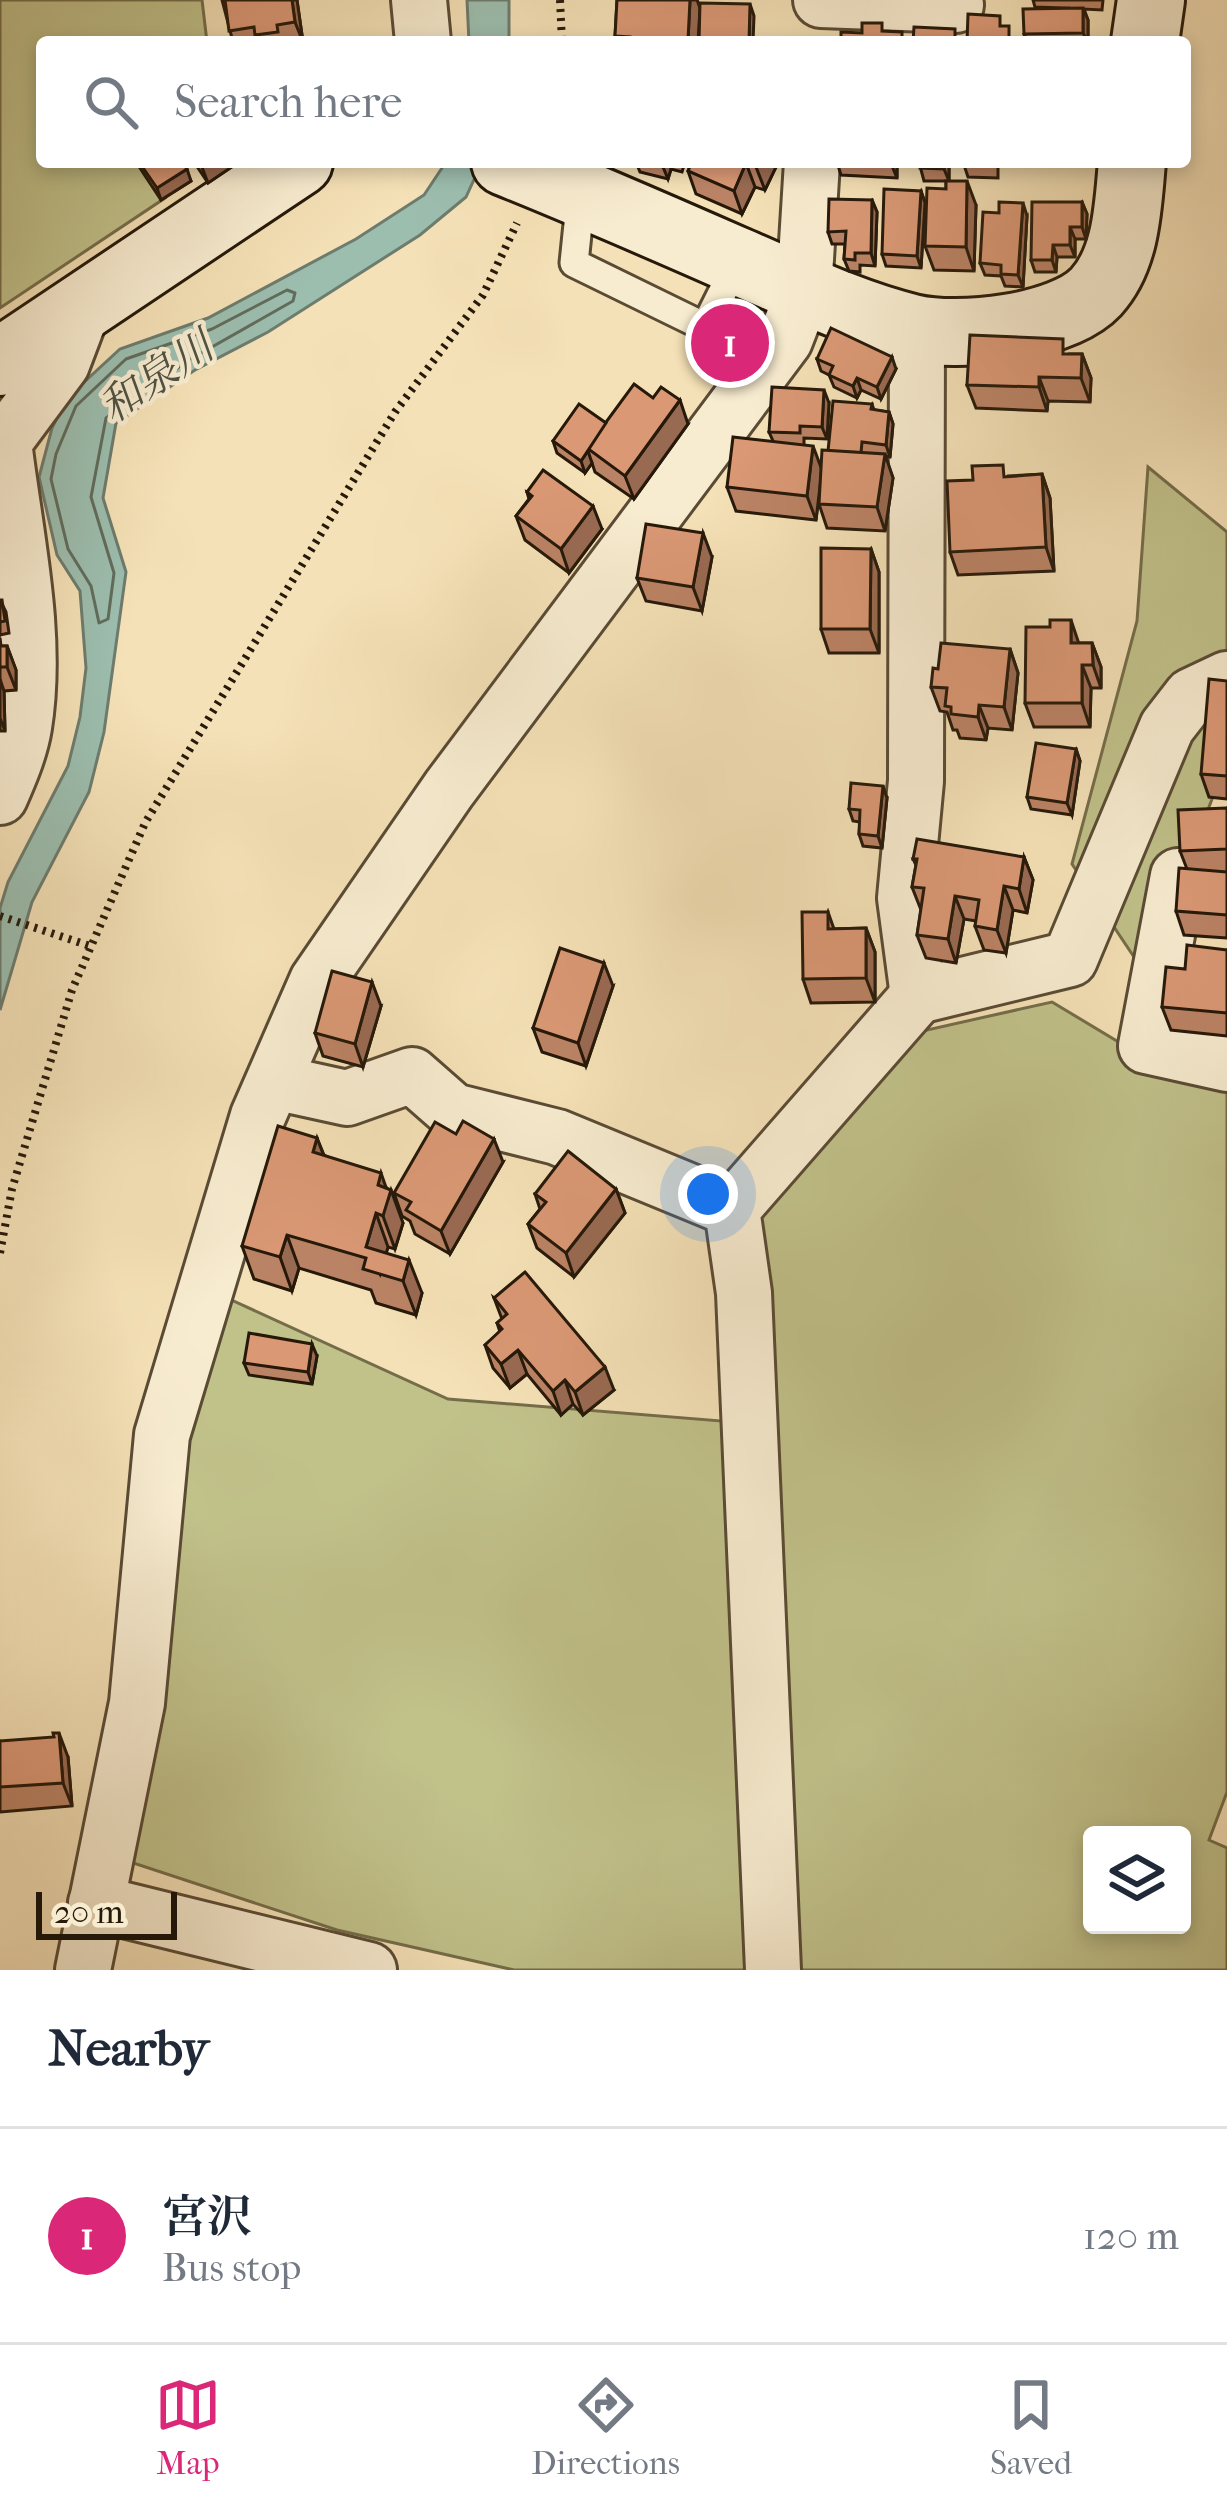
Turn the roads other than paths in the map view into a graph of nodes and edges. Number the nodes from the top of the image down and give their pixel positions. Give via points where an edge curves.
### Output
1 (419, 0) edge
2 (821, 0) edge
3 (1150, 0) edge
4 (956, 5) dead end
5 (422, 36) edge
6 (819, 36) edge
7 (1146, 36) edge
8 (290, 168) edge
9 (812, 168) edge
10 (1131, 168) edge
11 (537, 175) edge
12 (805, 291) junction
13 (84, 306) junction
14 (917, 330) junction
15 (0, 362) edge
16 (1227, 679) edge
17 (0, 797) edge
18 (1178, 876) edge
19 (918, 996) junction
20 (1227, 1064) edge
21 (274, 1082) junction
22 (732, 1209) junction
23 (96, 1903) junction
24 (83, 1970) edge
25 (369, 1970) edge
26 (772, 1970) edge

1 - 5 street
2 - 4 street
2 - 6 street
3 - 7 street
8 - 13 street
9 - 12 street
10 - 14 street via 1117,260 1073,310 980,331
11 - 12 street
12 - 14 street
12 - 21 street via 756,383 448,789 316,981
13 - 15 street
13 - 17 street via 62,364 4,442 29,689 24,732
14 - 19 street via 916,781 905,898
16 - 19 street via 1191,696 1167,727 1070,958
18 - 20 street via 1146,1046
19 - 22 street
21 - 22 street via 347,1098 412,1075 453,1111 557,1136
21 - 23 street via 162,1435 137,1703
22 - 26 street via 744,1292
23 - 24 street
23 - 25 street

